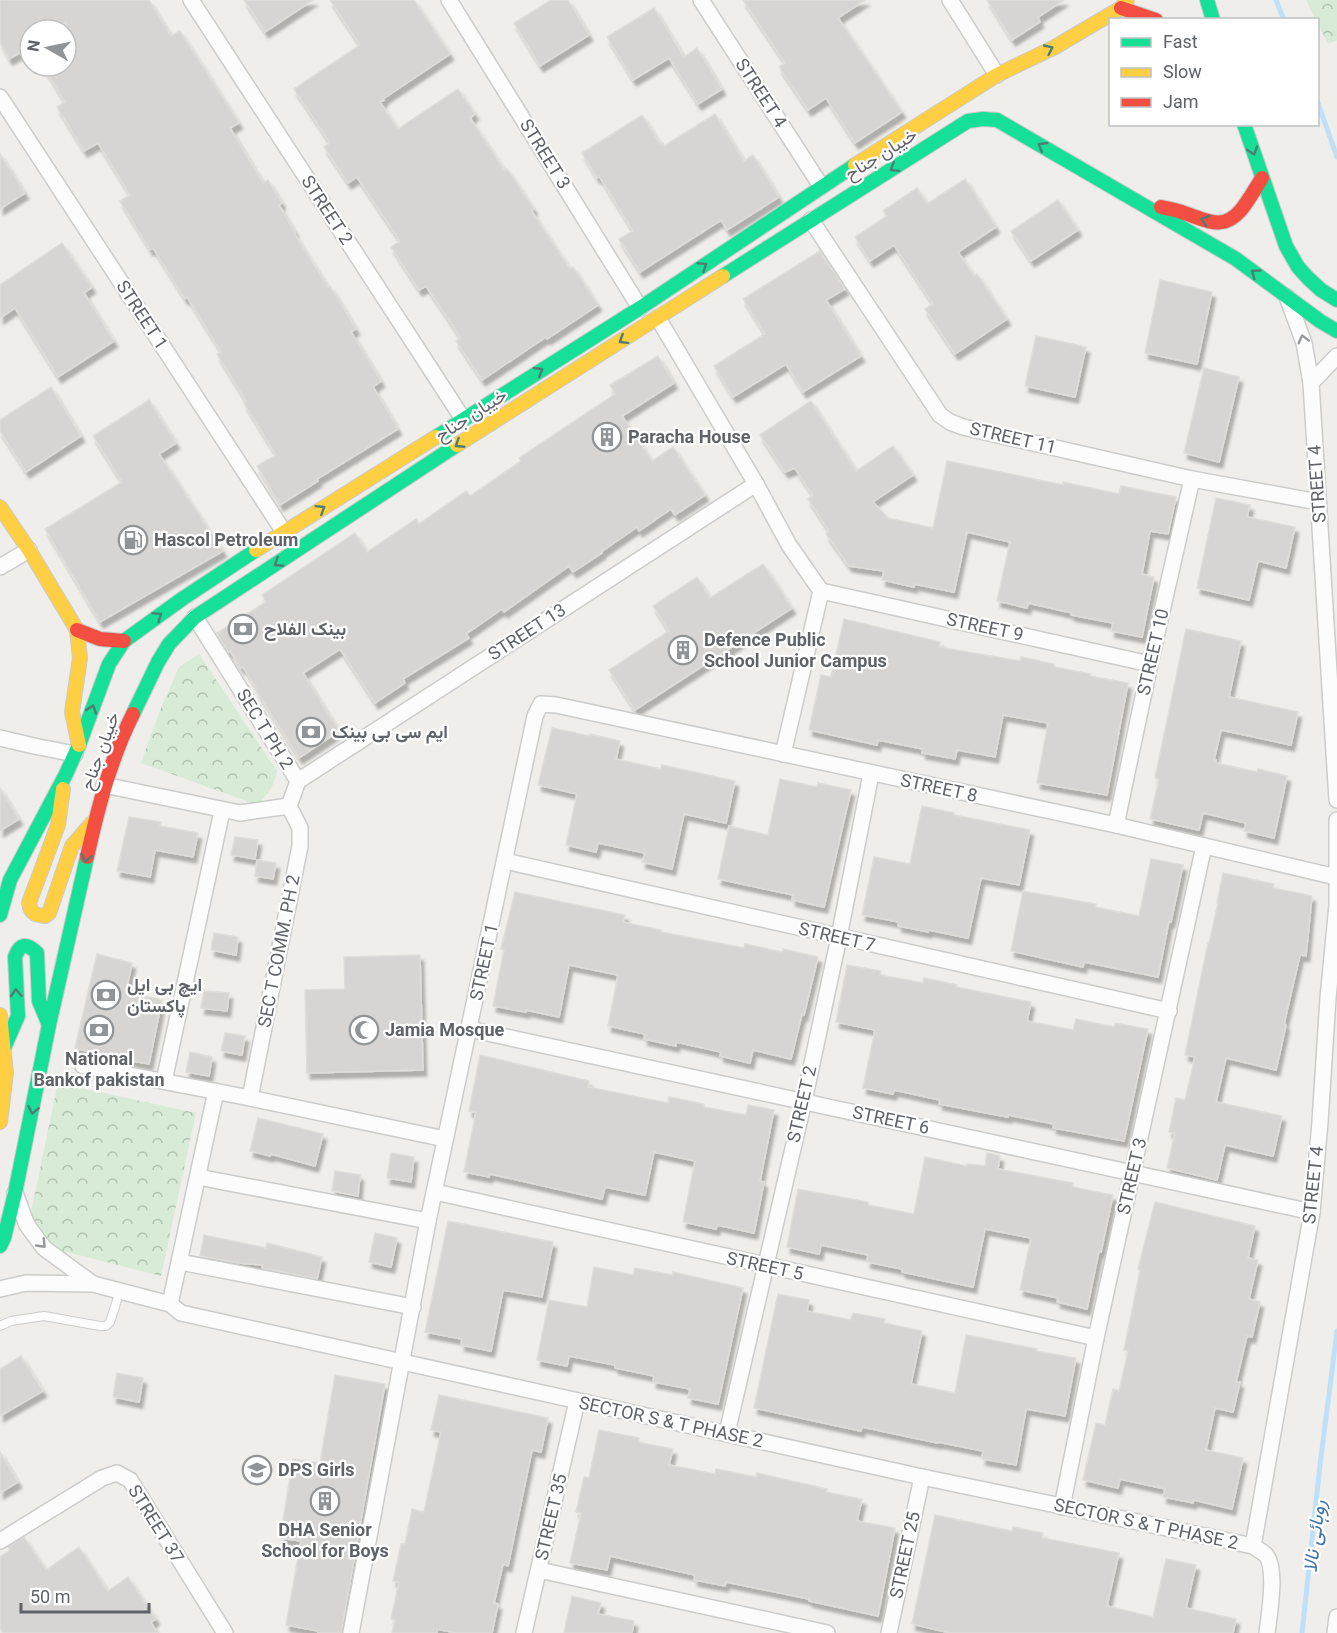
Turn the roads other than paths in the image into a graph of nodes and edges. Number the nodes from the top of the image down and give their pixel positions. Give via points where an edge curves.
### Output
1 (191, 0) edge
2 (449, 0) edge
3 (701, 0) edge
4 (950, 0) edge
5 (1207, 0) edge
6 (1124, 4) edge
7 (1152, 18) edge
8 (1212, 18) edge
9 (997, 75) junction
10 (0, 97) edge
11 (1245, 126) edge
12 (1262, 178) junction
13 (821, 186) junction
14 (1140, 203) junction
15 (811, 220) junction
16 (1287, 297) junction
17 (1337, 300) edge
18 (640, 308) junction
19 (658, 318) junction
20 (1337, 331) edge
21 (1337, 356) edge
22 (1311, 383) junction
23 (463, 419) junction
24 (1192, 479) junction
25 (756, 484) junction
26 (1318, 502) junction
27 (0, 507) edge
28 (284, 532) junction
29 (29, 550) junction
30 (0, 567) edge
31 (821, 591) junction
32 (195, 617) junction
33 (77, 630) junction
34 (124, 641) junction
35 (1150, 664) junction
36 (541, 704) joint
37 (0, 738) edge
38 (77, 749) junction
39 (783, 753) junction
40 (66, 774) junction
41 (871, 774) junction
42 (298, 781) junction
43 (104, 785) junction
44 (1337, 800) edge
45 (289, 806) junction
46 (222, 811) junction
47 (95, 820) junction
48 (1337, 820) edge
49 (1116, 825) junction
50 (1204, 846) junction
51 (505, 861) junction
52 (1336, 877) edge
53 (5, 878) edge
54 (0, 915) edge
55 (839, 937) junction
56 (1168, 1011) junction
57 (0, 1015) edge
58 (49, 1025) junction
59 (469, 1029) junction
60 (4, 1048) junction
61 (83, 1066) dead end
62 (164, 1081) junction
63 (216, 1091) junction
64 (250, 1098) junction
65 (804, 1101) junction
66 (0, 1122) edge
67 (445, 1138) junction
68 (1133, 1173) junction
69 (198, 1177) junction
70 (435, 1192) junction
71 (15, 1193) junction
72 (1312, 1212) junction
73 (428, 1221) junction
74 (0, 1246) edge
75 (180, 1262) junction
76 (764, 1266) junction
77 (93, 1284) junction
78 (0, 1289) edge
79 (120, 1291) junction
80 (170, 1304) junction
81 (413, 1307) junction
82 (0, 1326) edge
83 (1096, 1338) junction
84 (402, 1363) junction
85 (577, 1401) junction
86 (727, 1433) junction
87 (922, 1478) junction
88 (1062, 1507) junction
89 (0, 1541) edge
90 (1253, 1546) junction
91 (539, 1570) junction
92 (1337, 1617) edge
93 (225, 1633) edge
94 (351, 1633) edge
95 (524, 1633) edge
96 (827, 1633) edge
97 (889, 1633) edge
98 (1267, 1633) edge
99 (1335, 1633) edge

1 - 23 street, STREET 2
2 - 18 street, STREET 3
3 - 13 street, STREET 4
4 - 9 street
5 - 8 main road
6 - 7 main road
9 -> 6 main road, خیبان جناح via 1055,47
9 - 13 main road, خیبان جناح
10 - 28 street, STREET 1
11 -> 12 main road
12 -> 14 main road via 1229,222 1219,224
12 - 17 main road via 1286,246 1298,267
18 -> 13 main road, خیبان جناح
14 -> 15 main road, خیبان جناح via 997,120 977,119
16 -> 14 main road, خیبان جناح via 1236,260
15 - 19 main road, خیبان جناح
15 - 24 street, STREET 11 via 940,414 950,422
16 - 20 main road, خیبان جناح
22 -> 16 street, STREET 4 via 1304,343
23 -> 18 main road, خیبان جناح
19 - 25 street
19 -> 32 main road, خیبان جناح
21 - 22 street
22 - 26 street, STREET 4
28 -> 23 main road, خیبان جناح
24 - 26 street, STREET 11
24 - 35 street, STREET 10
25 - 31 street via 789,545
25 - 42 street, STREET 13
26 - 44 street, STREET 4
27 - 29 main road
34 -> 28 main road, خیبان جناح
29 - 30 street
29 - 33 main road
31 - 35 street, STREET 9
31 - 39 street
32 - 42 street, SEC T PH 2
32 - 43 main road, خیبان جناح via 169,644 158,663 124,732
33 - 34 main road via 100,639
33 - 38 main road via 80,658 72,712
38 -> 34 main road, خیبان جناح via 109,664
35 - 49 street, STREET 10
36 - 39 street, STREET 8
36 - 51 street, STREET 1 via 535,716
37 - 38 street via 34,747
38 - 40 main road, خیبان جناح
39 - 41 street, STREET 8
40 - 47 main road via 58,825 29,903 35,915 49,913 72,846
40 - 53 main road, خیبان جناح
41 - 49 street, STREET 8
41 - 55 street, STREET 2
42 - 45 street, SEC T PH 2
43 - 46 street
43 - 47 main road, خیبان جناح
45 - 46 street via 240,813
45 - 64 street, SEC T COMM. PH 2 via 300,828 300,846
46 - 62 street
47 -> 58 main road, خیبان جناح
48 - 52 street, STREET 4
49 - 50 street, STREET 8
50 - 52 street, STREET 8
50 - 56 street, STREET 3
51 - 55 street, STREET 7
51 - 59 street, STREET 1
52 - 72 street, STREET 4
53 - 54 main road, خیبان جناح
55 - 56 street, STREET 7
55 - 65 street, STREET 2
56 - 68 street, STREET 3
57 - 60 main road
60 -> 58 main road via 18,1016 15,957 23,946 37,953 39,1001
58 -> 71 main road, خیبان جناح
59 - 65 street, STREET 6
59 - 67 street, STREET 1
60 - 66 main road
61 - 62 street
62 - 63 street
63 - 64 street
63 - 69 street
64 - 67 street
65 - 68 street, STREET 6
65 - 76 street, STREET 2
67 - 70 street, STREET 1
68 - 72 street, STREET 6
68 - 83 street, STREET 3
69 - 73 street
69 - 75 street
70 - 73 street, STREET 1
70 - 76 street, STREET 5
71 - 74 main road, خیبان جناح
71 -> 77 street, SECTOR S & T PHASE 2 via 27,1226 44,1248
72 - 90 street, STREET 4
73 - 81 street, STREET 1
75 - 80 street
75 - 81 street
76 - 83 street, STREET 5
76 - 86 street, STREET 2
77 - 78 street, SECTOR S & T PHASE 2 via 26,1283
77 - 79 street, SECTOR S & T PHASE 2
79 - 80 street, SECTOR S & T PHASE 2
79 - 82 lane via 106,1326 44,1316
80 - 84 street, SECTOR S & T PHASE 2 via 182,1313
81 - 84 street, STREET 1
83 - 88 street, STREET 3
84 - 85 street, SECTOR S & T PHASE 2
84 - 94 street, STREET 1
85 - 86 street, SECTOR S & T PHASE 2
85 - 91 street, STREET 35
86 - 87 street, SECTOR S & T PHASE 2
87 - 88 street, SECTOR S & T PHASE 2
87 - 97 street, STREET 25
88 - 90 street, SECTOR S & T PHASE 2
89 - 93 street, STREET 37 via 102,1478 117,1473 130,1480
90 - 98 street via 1266,1555 1270,1568
91 - 95 street, STREET 35
91 - 96 street
92 - 99 street

